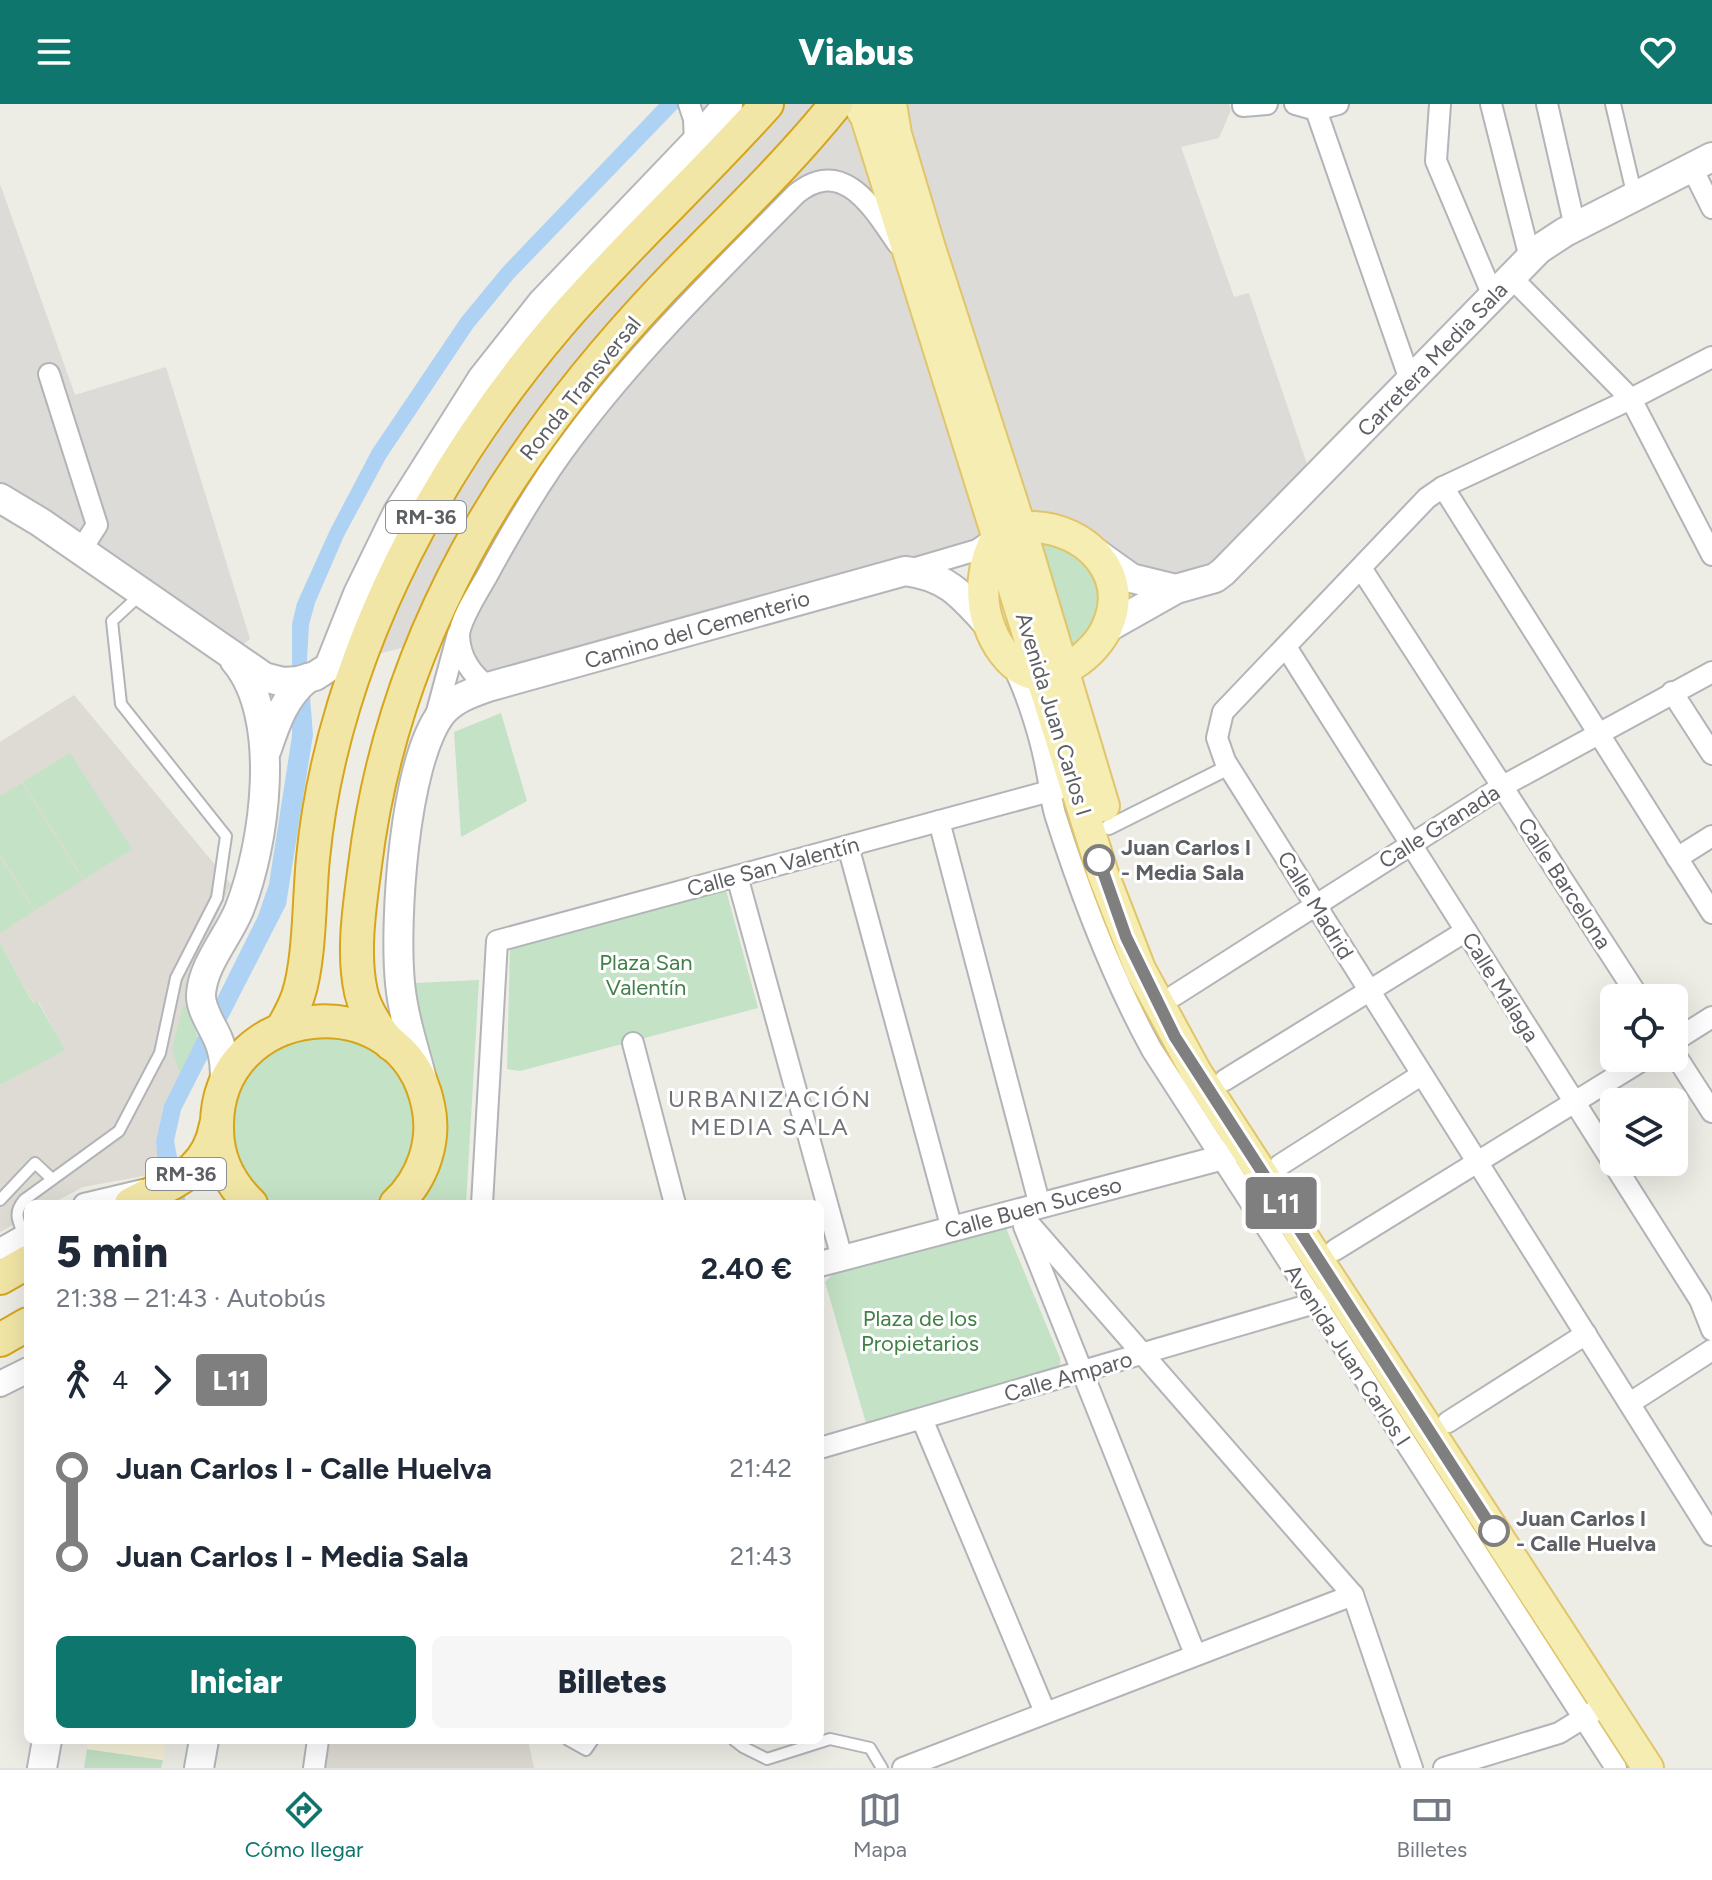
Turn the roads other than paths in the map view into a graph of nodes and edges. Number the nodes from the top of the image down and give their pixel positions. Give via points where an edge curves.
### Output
1 (689, 104) edge
2 (728, 104) edge
3 (767, 104) edge
4 (858, 104) edge
5 (891, 104) edge
6 (1243, 104) edge
7 (1267, 104) edge
8 (1295, 104) edge
9 (1338, 104) edge
10 (1440, 104) edge
11 (1491, 104) edge
12 (1613, 104) edge
13 (1554, 105) edge
14 (1316, 110) junction
15 (827, 115) edge
16 (695, 143) junction
17 (1702, 162) edge
18 (1635, 197) junction
19 (1712, 208) edge
20 (1575, 227) junction
21 (912, 264) junction
22 (1511, 277) junction
23 (1712, 357) edge
24 (49, 374) dead end
25 (1410, 380) junction
26 (1631, 399) junction
27 (1443, 487) junction
28 (0, 498) edge
29 (1009, 532) junction
30 (1707, 533) edge
31 (81, 550) junction
32 (1096, 553) junction
33 (1712, 555) edge
34 (1361, 568) junction
35 (905, 571) junction
36 (1176, 589) junction
37 (141, 593) junction
38 (988, 624) junction
39 (459, 633) junction
40 (1104, 634) junction
41 (1286, 647) junction
42 (230, 654) junction
43 (1009, 659) junction
44 (1053, 671) junction
45 (1712, 672) edge
46 (308, 678) junction
47 (488, 687) junction
48 (1672, 692) junction
49 (431, 731) junction
50 (1598, 733) junction
51 (1712, 754) edge
52 (264, 757) junction
53 (1229, 767) junction
54 (1073, 784) junction
55 (1503, 786) junction
56 (939, 821) junction
57 (1109, 827) junction
58 (1712, 836) edge
59 (1411, 844) junction
60 (848, 846) junction
61 (1677, 858) junction
62 (737, 876) junction
63 (1316, 904) junction
64 (1712, 913) edge
65 (1466, 931) junction
66 (1630, 984) edge
67 (1369, 990) junction
68 (1175, 995) junction
69 (208, 1017) junction
70 (1712, 1017) edge
71 (1688, 1032) edge
72 (273, 1033) junction
73 (633, 1043) dead end
74 (391, 1044) junction
75 (1623, 1072) edge
76 (1686, 1072) edge
77 (1421, 1075) junction
78 (1225, 1080) junction
79 (224, 1088) junction
80 (426, 1094) junction
81 (1574, 1102) junction
82 (1712, 1112) edge
83 (217, 1122) junction
84 (1231, 1151) junction
85 (1478, 1162) junction
86 (1280, 1165) junction
87 (52, 1179) junction
88 (167, 1184) junction
89 (0, 1200) edge
90 (25, 1200) edge
91 (101, 1200) edge
92 (138, 1200) edge
93 (247, 1200) edge
94 (399, 1200) edge
95 (482, 1200) edge
96 (674, 1200) edge
97 (816, 1200) edge
98 (24, 1201) edge
99 (1029, 1208) junction
100 (952, 1229) junction
101 (824, 1232) edge
102 (24, 1237) edge
103 (24, 1245) edge
104 (24, 1248) edge
105 (0, 1249) edge
106 (1335, 1250) junction
107 (831, 1261) edge
108 (0, 1278) edge
109 (1326, 1296) junction
110 (1706, 1299) edge
111 (24, 1326) edge
112 (1712, 1330) edge
113 (1586, 1334) junction
114 (0, 1340) edge
115 (1712, 1350) edge
116 (1145, 1354) junction
117 (24, 1372) edge
118 (1083, 1372) junction
119 (0, 1384) edge
120 (1630, 1403) junction
121 (922, 1419) junction
122 (1439, 1428) junction
123 (824, 1447) edge
124 (1712, 1535) edge
125 (1353, 1595) junction
126 (1195, 1654) junction
127 (1578, 1661) junction
128 (1569, 1696) junction
129 (1604, 1705) junction
130 (1045, 1712) junction
131 (824, 1741) edge
132 (46, 1744) edge
133 (203, 1744) edge
134 (317, 1744) edge
135 (741, 1744) edge
136 (814, 1744) edge
137 (1633, 1761) edge
138 (42, 1768) edge
139 (199, 1768) edge
140 (314, 1768) edge
141 (882, 1768) edge
142 (903, 1768) edge
143 (1412, 1768) edge
144 (1444, 1768) edge
145 (1672, 1768) edge

1 - 16 street
2 - 16 main road
3 - 72 highway, RM-36 via 533,355 465,452 405,554 344,707 320,813 300,987
4 - 21 main road, Avenida Juan Carlos I
5 - 29 main road, Avenida Juan Carlos I
6 - 7 street
8 - 14 street
9 - 14 street
10 - 22 street via 1436,161
11 - 22 street
12 - 18 street
13 - 20 street
14 - 25 street
15 - 74 highway, Ronda Transversal / RM-36 via 580,382 506,483 445,591 417,654 387,746 363,883 360,989
16 - 46 main road via 542,303 489,369 398,512 329,667
17 - 18 main road, Carretera Media Sala
17 - 19 street
18 - 20 main road, Carretera Media Sala
20 - 22 main road, Carretera Media Sala via 1553,239
21 - 29 main road, Avenida Juan Carlos I
21 - 39 street via 854,189 824,181 802,188 683,310 574,436 509,536
22 - 25 main road, Carretera Media Sala
22 - 26 street
23 - 26 street, Calle Madrid
24 - 31 street via 97,525
25 - 36 main road, Carretera Media Sala via 1223,572
26 - 27 street, Calle Madrid
26 - 30 street
27 - 34 street, Calle Madrid
27 - 50 street
28 - 31 main road
29 - 32 main road via 1044,527 1062,531
29 - 35 street, Camino del Cementerio via 977,550
29 - 38 main road via 992,546 985,571
29 - 44 main road, Avenida Juan Carlos I
30 - 33 street
31 - 37 main road
32 - 36 main road, Carretera Media Sala via 1131,578
32 - 40 main road via 1111,584 1112,608
34 - 41 street, Calle Madrid
34 - 55 street, Calle Barcelona
35 - 38 main road via 936,577
35 - 47 main road, Camino del Cementerio
36 - 40 main road, Carretera Media Sala
37 - 42 main road
37 - 87 lane via 112,621 121,704 226,836 217,898 176,978 160,1053 119,1131
38 - 43 main road
39 - 47 street via 467,665
39 - 49 street
40 - 44 main road via 1082,658
40 - 54 main road via 1086,684 1096,723
41 - 53 street, Calle Madrid via 1223,712 1217,738
41 - 59 street, Calle Málaga
42 - 46 main road via 273,680
42 - 52 main road via 257,702
43 - 44 main road via 1027,672
43 - 54 street, Avenida Juan Carlos I via 1047,772
44 - 54 main road, Avenida Juan Carlos I
45 - 48 street, Calle Granada
46 - 52 main road via 281,711
47 - 49 main road, Camino del Cementerio via 455,701
48 - 50 street, Calle Granada
48 - 51 street
49 - 80 main road via 409,818 398,921 402,997
50 - 55 street, Calle Granada
50 - 61 street
52 - 69 main road via 255,854 239,910 203,986
53 - 57 street
53 - 63 street, Calle Madrid
54 - 56 street, Calle San Valentín
54 - 57 main road, Avenida Juan Carlos I
54 - 84 main road, Avenida Juan Carlos I via 1140,969
55 - 59 street, Calle Granada
55 - 66 street, Calle Barcelona
56 - 60 street, Calle San Valentín
56 - 99 street
57 - 68 main road, Avenida Juan Carlos I via 1133,900
58 - 61 street
59 - 63 street, Calle Granada
59 - 65 street, Calle Málaga
60 - 62 street, Calle San Valentín
60 - 100 street
61 - 64 street
62 - 95 street, Calle San Valentín via 497,941
62 - 97 street
63 - 67 street, Calle Madrid
63 - 68 street, Calle Granada
65 - 67 street
65 - 81 street, Calle Málaga
67 - 77 street, Calle Madrid
67 - 78 street
68 - 78 main road, Avenida Juan Carlos I
69 - 72 main road via 230,1032
69 - 79 main road via 223,1054
70 - 71 street
72 - 74 highway, RM-36 via 305,1021 343,1021
72 - 79 highway, RM-36 via 244,1055
73 - 96 street
74 - 80 highway, RM-36 via 410,1063
75 - 81 street
76 - 82 street
77 - 85 street, Calle Madrid
77 - 86 street
78 - 86 main road, Avenida Juan Carlos I
79 - 83 highway, RM-36
80 - 94 highway, RM-36 via 426,1156
81 - 85 street
81 - 110 street, Calle Málaga
83 - 88 highway, RM-36 via 205,1158
83 - 93 highway, RM-36 via 225,1168
84 - 99 street, Calle Buen Suceso
84 - 109 main road, Avenida Juan Carlos I
85 - 106 street
85 - 113 street, Calle Madrid
86 - 106 main road, Avenida Juan Carlos I
87 - 89 lane via 35,1163
87 - 90 lane
88 - 91 street
88 - 92 highway, RM-36
98 - 102 lane via 16,1217
99 - 100 street, Calle Buen Suceso
99 - 116 street
99 - 118 street
100 - 107 street, Calle Buen Suceso
101 - 107 street
103 - 105 street
104 - 108 highway
106 - 122 main road, Avenida Juan Carlos I
109 - 116 street, Calle Amparo
109 - 122 main road, Avenida Juan Carlos I
109 - 128 street, Avenida Juan Carlos I
110 - 112 street, Calle Málaga
111 - 114 highway
113 - 120 street, Calle Madrid
113 - 122 street
115 - 120 street
116 - 118 street, Calle Amparo
116 - 125 street
117 - 119 street
118 - 121 street, Calle Amparo
118 - 126 street
120 - 124 street, Calle Madrid
121 - 123 street, Calle Amparo
121 - 130 street
122 - 127 main road, Avenida Juan Carlos I
122 - 129 main road, Avenida Juan Carlos I
125 - 126 street
125 - 143 street
126 - 130 street
127 - 128 street
127 - 129 main road, Avenida Juan Carlos I
128 - 129 street, Avenida Juan Carlos I
129 - 137 main road, Avenida Juan Carlos I
129 - 137 street, Avenida Juan Carlos I via 1598,1741
129 - 144 street via 1559,1733
129 - 145 main road, Avenida Juan Carlos I
130 - 142 street
131 - 141 lane via 870,1748
132 - 138 main road
133 - 139 main road
134 - 140 street
135 - 136 lane via 767,1759

